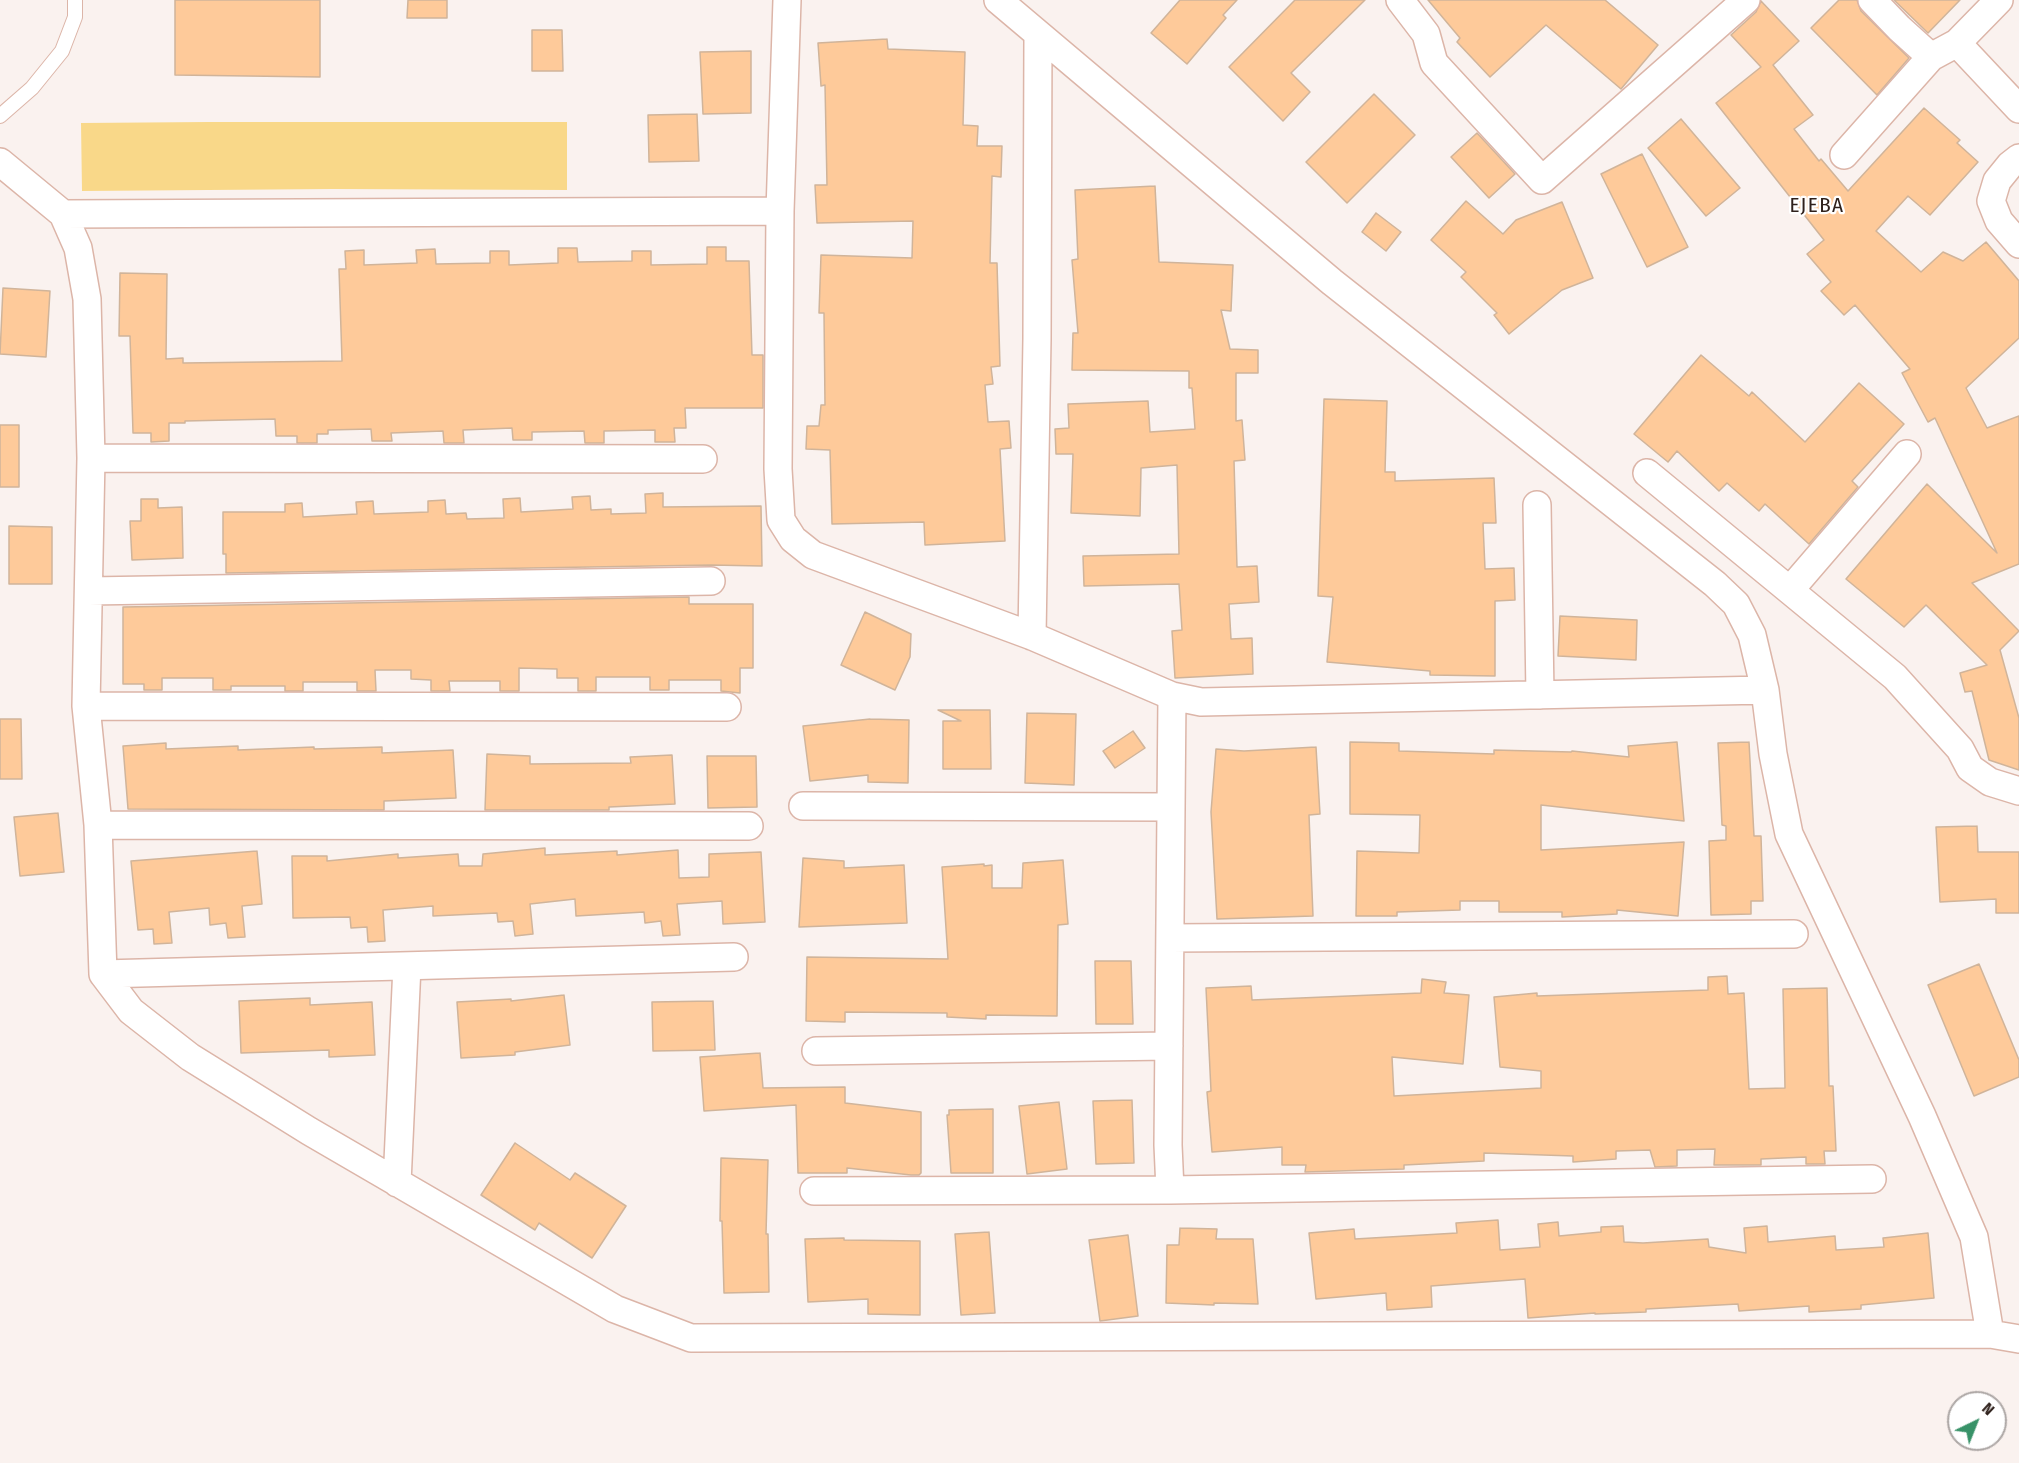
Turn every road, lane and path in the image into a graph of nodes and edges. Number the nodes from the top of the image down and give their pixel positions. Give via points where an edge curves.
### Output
1 (75, 0) edge
2 (787, 0) edge
3 (998, 0) edge
4 (1400, 0) edge
5 (1746, 0) edge
6 (1872, 0) edge
7 (1999, 0) edge
8 (1038, 34) junction
9 (1957, 44) junction
10 (1930, 57) junction
11 (2019, 109) edge
12 (0, 116) edge
13 (1844, 155) dead end
14 (2019, 158) edge
15 (0, 162) edge
16 (780, 211) junction
17 (63, 214) junction
18 (2019, 244) edge
19 (1907, 454) dead end
20 (91, 458) junction
21 (703, 459) dead end
22 (1647, 473) dead end
23 (1537, 505) dead end
24 (711, 580) dead end
25 (1790, 590) junction
26 (89, 591) junction
27 (1032, 636) junction
28 (1765, 690) junction
29 (1540, 695) junction
30 (1172, 696) junction
31 (86, 706) junction
32 (727, 707) dead end
33 (2019, 791) edge
34 (803, 806) dead end
35 (1171, 807) junction
36 (98, 825) junction
37 (750, 826) dead end
38 (1794, 934) dead end
39 (1170, 938) junction
40 (734, 957) dead end
41 (407, 966) junction
42 (103, 974) junction
43 (1169, 1046) junction
44 (816, 1051) dead end
45 (1872, 1179) dead end
46 (397, 1183) junction
47 (1170, 1190) junction
48 (814, 1191) dead end
49 (1990, 1334) junction
50 (2019, 1339) edge

1 - 12 lane via 75,17 62,51 32,88
2 - 16 street
3 - 8 street
4 - 5 street via 1426,34 1434,63 1542,180
6 - 10 street
7 - 9 street
8 - 27 street
8 - 28 street via 1332,282 1715,584 1736,604 1752,635
9 - 10 street
9 - 11 street
10 - 13 street
14 - 18 street via 1997,181 1991,201 1999,221
15 - 17 street
16 - 17 street
16 - 27 street via 781,520 793,539 813,555
17 - 20 street via 78,248 87,299
19 - 25 street
20 - 21 street
20 - 26 street
22 - 25 street
23 - 29 street
24 - 26 street
25 - 33 street via 1895,677 1960,749 1970,768 1990,782
26 - 31 street
27 - 30 street
28 - 29 street
28 - 49 street via 1789,834 1922,1116 1974,1237
29 - 30 street via 1201,702
30 - 35 street
31 - 32 street
31 - 36 street
34 - 35 street
35 - 39 street
36 - 37 street
36 - 42 street
38 - 39 street
39 - 43 street
40 - 41 street
41 - 42 street
41 - 46 street
42 - 46 street via 131,1011 190,1057
43 - 44 street
43 - 47 street
45 - 47 street
46 - 49 street via 615,1310 691,1338
47 - 48 street
49 - 50 street

